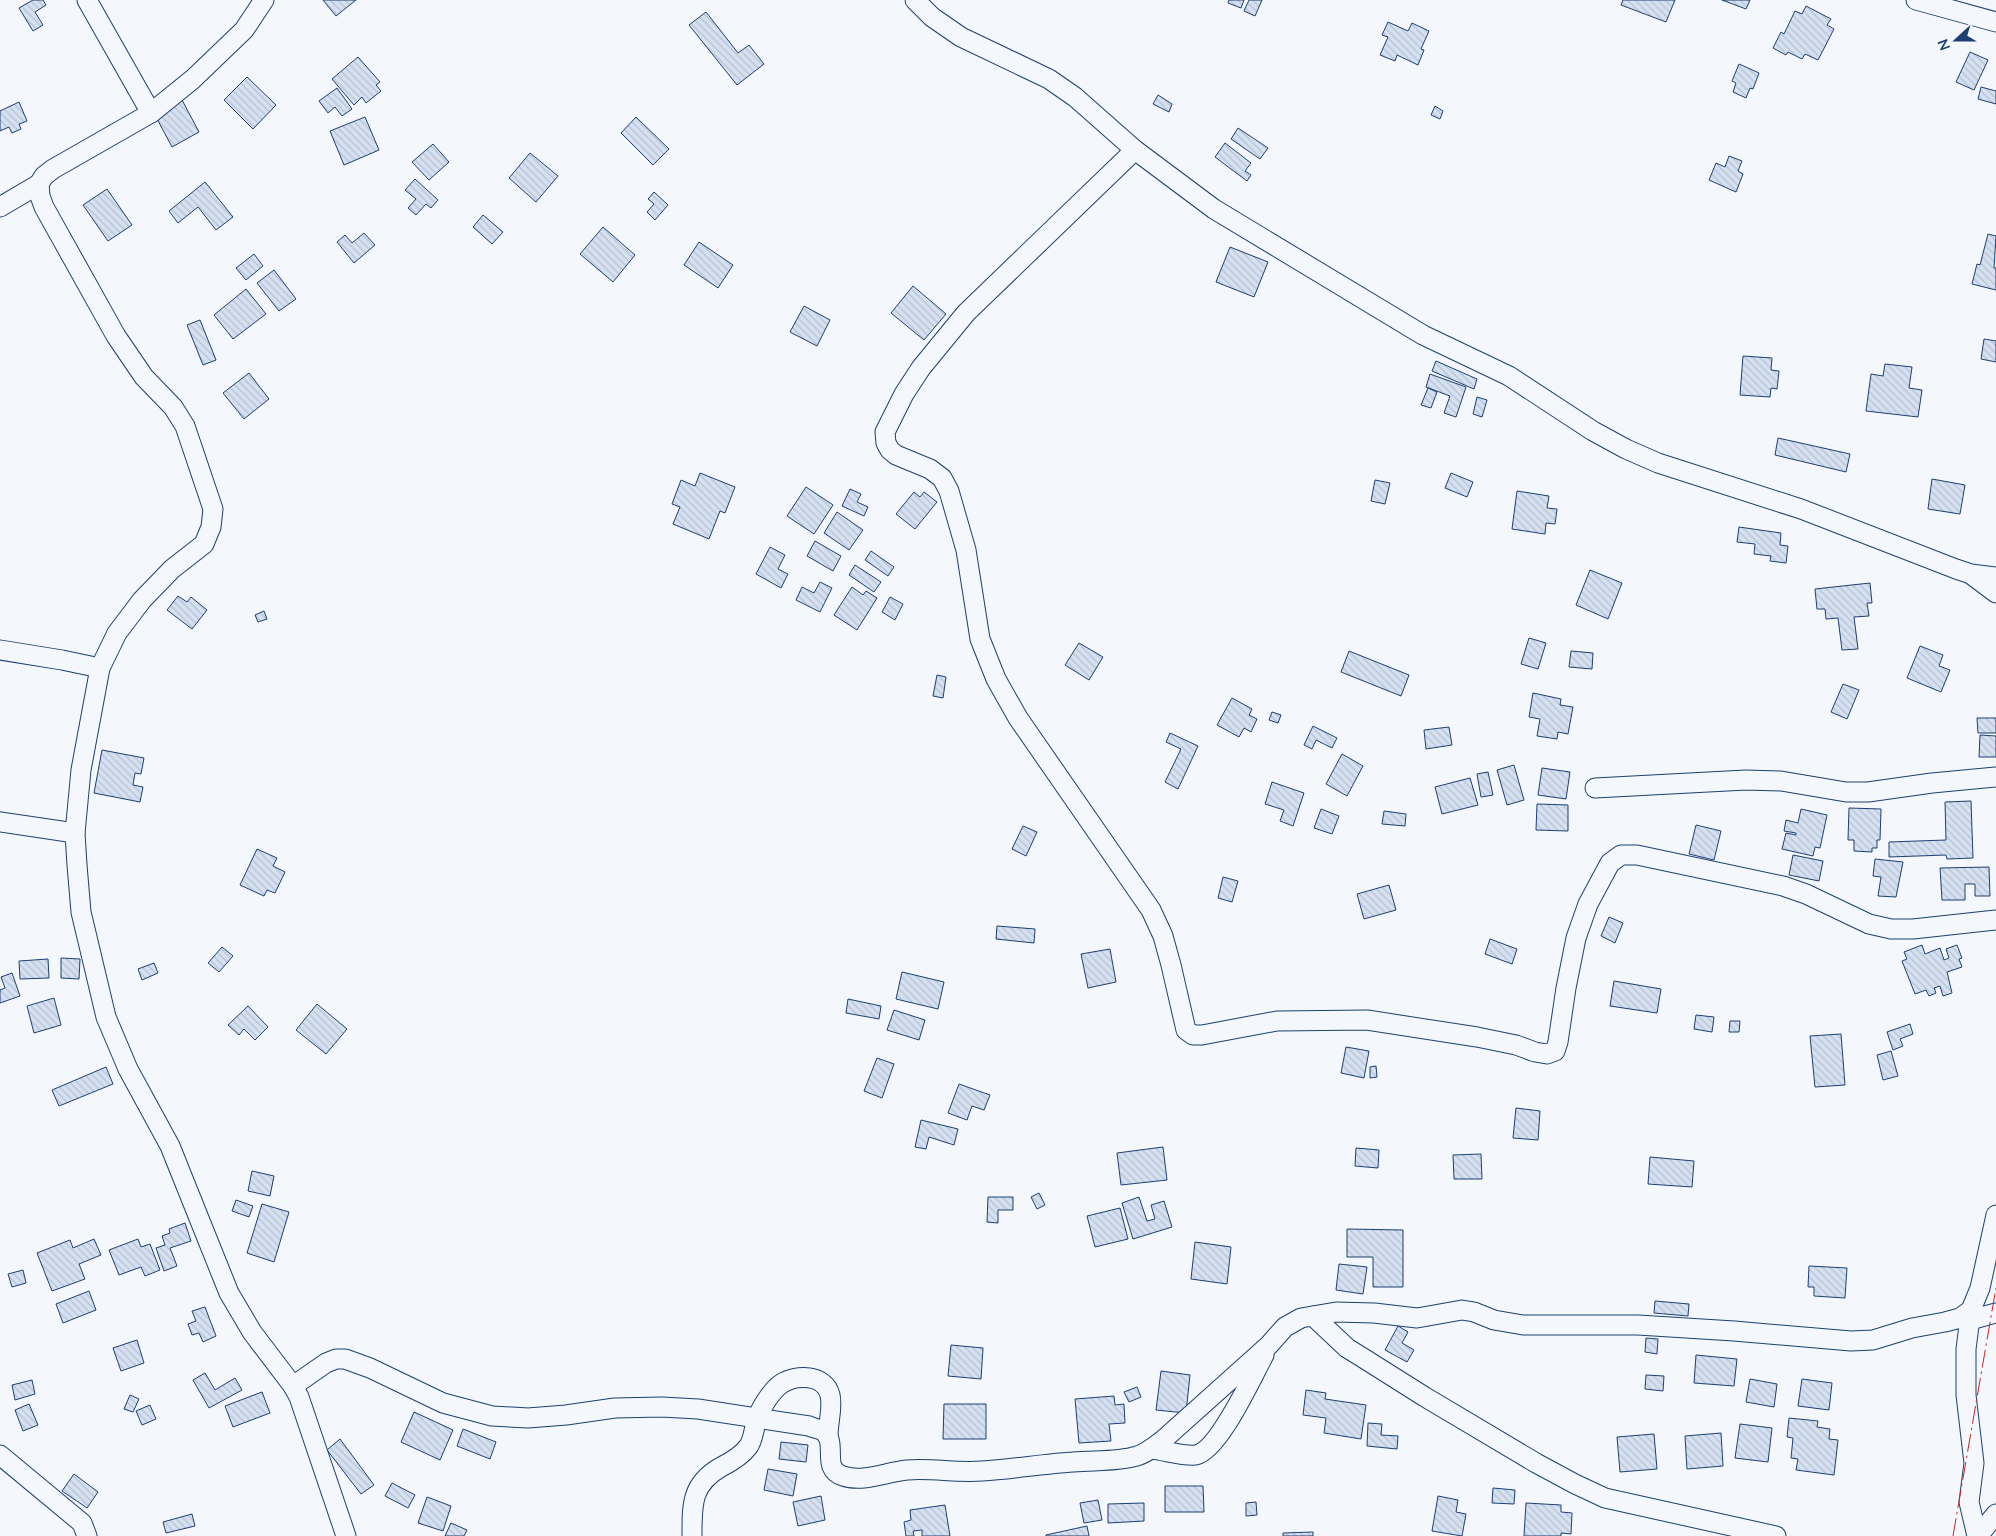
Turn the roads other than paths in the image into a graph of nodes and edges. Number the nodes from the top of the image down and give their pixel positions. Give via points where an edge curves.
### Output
1 (87, 0) edge
2 (264, 0) edge
3 (915, 0) edge
4 (1916, 0) edge
5 (1996, 22) edge
6 (151, 113) junction
7 (1135, 150) junction
8 (39, 184) junction
9 (0, 207) edge
10 (1971, 574) junction
11 (1996, 577) edge
12 (1996, 593) edge
13 (0, 650) edge
14 (100, 668) junction
15 (1996, 777) edge
16 (1595, 788) dead end
17 (0, 822) edge
18 (76, 833) junction
19 (1996, 920) edge
20 (1996, 1215) edge
21 (1996, 1312) edge
22 (1970, 1315) junction
23 (1313, 1316) junction
24 (1269, 1344) junction
25 (293, 1386) junction
26 (757, 1419) junction
27 (828, 1436) junction
28 (1151, 1449) junction
29 (0, 1455) edge
30 (1996, 1514) edge
31 (87, 1536) edge
32 (346, 1536) edge
33 (692, 1536) edge
34 (1776, 1536) edge
35 (1978, 1536) edge

1 - 6 street
2 - 6 street via 244,30 193,79
3 - 7 street via 960,37 1049,79 1075,97
4 - 5 street
6 - 8 street via 53,169
7 - 10 street via 1230,219 1423,335 1509,376 1626,449 1658,463 1801,509
7 - 19 street via 966,313 921,368 885,432 890,450 930,469 942,478 950,491 966,550 980,639 996,679 1018,718 1151,910 1163,936 1186,1030 1193,1035 1202,1035 1277,1021 1367,1020 1477,1037 1547,1054 1554,1051 1558,1042 1576,938 1588,904 1610,862 1621,854 1783,886 1869,924 1891,929
8 - 9 street
8 - 14 street via 44,207 116,336 144,377 173,407 185,426 213,510 204,544 172,569 142,600 117,633
10 - 11 street
10 - 12 street
13 - 14 street
14 - 18 street via 81,770
15 - 16 street via 1868,792 1746,780
17 - 18 street
18 - 25 street via 81,912 106,1017 128,1069 170,1146 229,1293 252,1332
20 - 22 street via 1980,1288
21 - 22 street
22 - 23 street via 1873,1340 1851,1341 1638,1325 1523,1325 1462,1310 1417,1318 1336,1312
22 - 35 street via 1966,1395 1974,1463 1969,1502
23 - 24 street via 1301,1318 1285,1327
23 - 34 street via 1360,1356 1574,1484 1605,1498
24 - 28 street
24 - 28 street via 1230,1418 1211,1446 1194,1456
25 - 26 street via 326,1362 345,1359 443,1403 492,1416 528,1418 615,1408 662,1407 698,1409
25 - 32 street
26 - 27 street via 809,1426
26 - 27 street via 766,1401 781,1384 792,1379 812,1378 821,1382 830,1394
26 - 33 street via 750,1446 739,1457 709,1474 698,1488 693,1499
27 - 28 street via 831,1465 836,1472 859,1478 905,1470 982,1471 1118,1459 1137,1456
29 - 31 street via 82,1523
30 - 35 street

